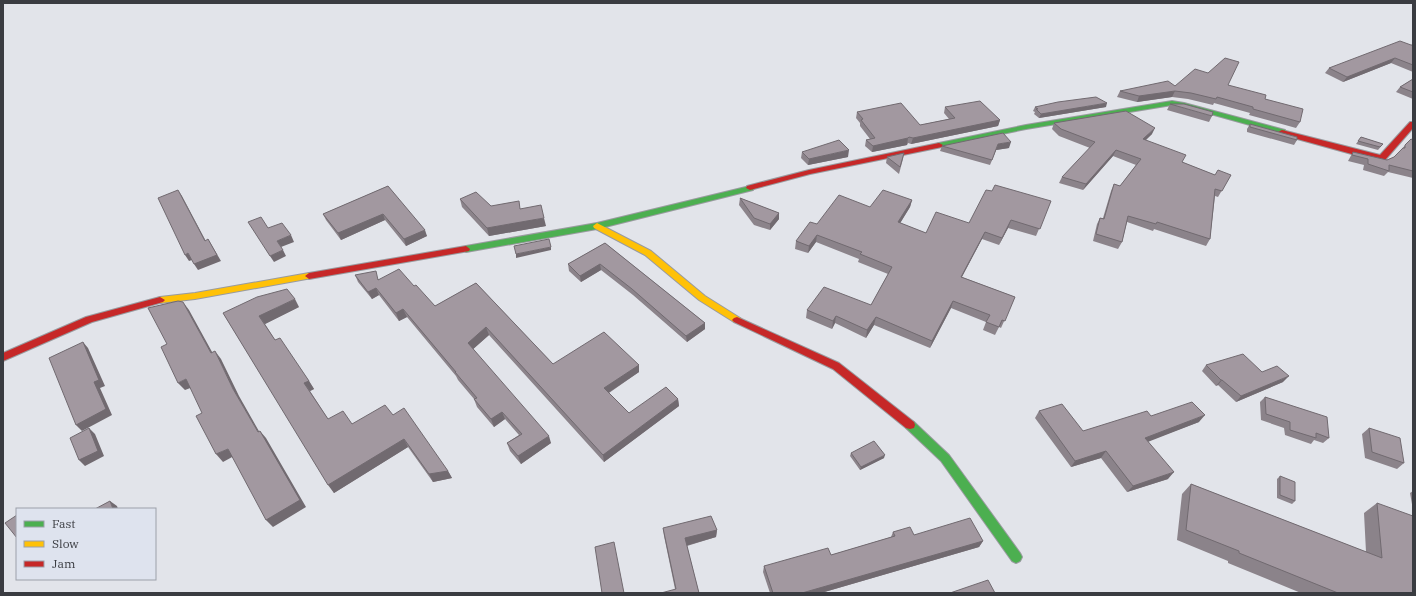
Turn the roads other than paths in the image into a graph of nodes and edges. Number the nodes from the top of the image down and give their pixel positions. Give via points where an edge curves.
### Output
1 (1413, 124) edge
2 (597, 226) junction
3 (3, 357) edge
4 (1016, 557) dead end

1 - 2 street via 1382,158 1182,104 1172,104 1026,127 809,172
2 - 3 street via 161,300 89,319
2 - 4 street via 648,253 702,298 738,320 836,366 901,416 945,458

